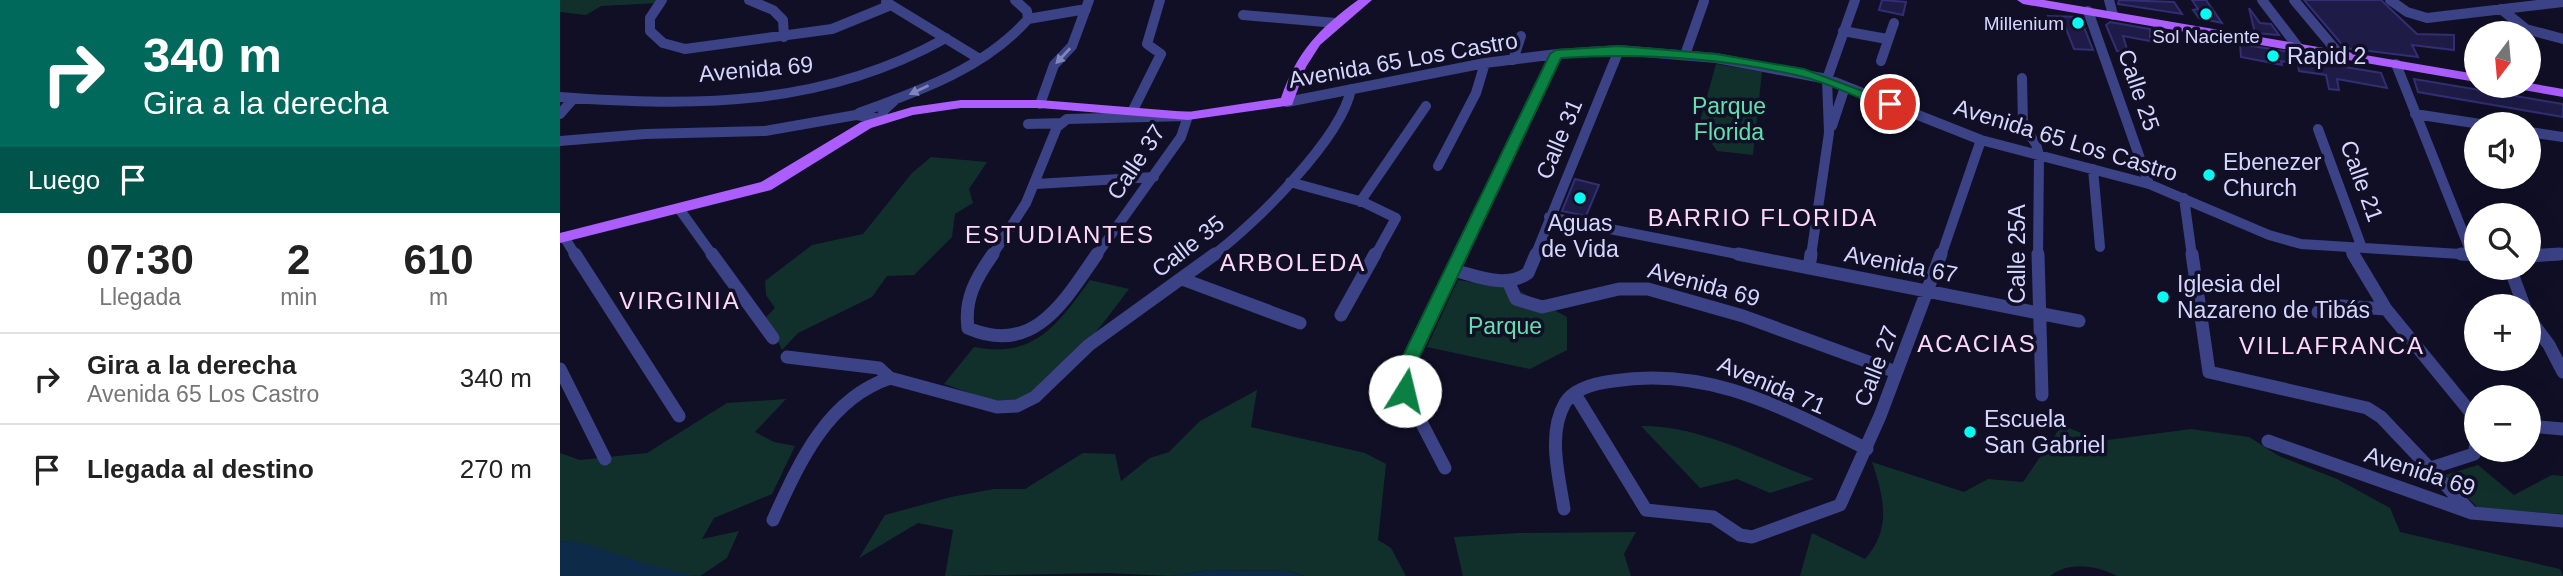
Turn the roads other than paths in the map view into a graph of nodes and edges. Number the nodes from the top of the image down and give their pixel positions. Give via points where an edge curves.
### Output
1 (662, 0) edge
2 (749, 0) edge
3 (1015, 0) edge
4 (1160, 0) edge
5 (1366, 0) edge
6 (1854, 0) edge
7 (2023, 0) edge
8 (2109, 0) edge
9 (2262, 0) edge
10 (2294, 0) edge
11 (2390, 0) edge
12 (1704, 1) edge
13 (2563, 2) edge
14 (887, 3) edge
15 (1087, 4) edge
16 (2501, 9) junction
17 (2088, 11) junction
18 (1243, 15) dead end
19 (2113, 15) junction
20 (1028, 19) junction
21 (1336, 23) junction
22 (1894, 23) dead end
23 (1843, 31) junction
24 (1521, 36) dead end
25 (784, 37) junction
26 (946, 38) junction
27 (1887, 39) junction
28 (2563, 39) edge
29 (2298, 47) junction
30 (1619, 50) junction
31 (1556, 54) junction
32 (1685, 55) junction
33 (2340, 55) junction
34 (978, 58) junction
35 (1513, 60) junction
36 (1881, 61) dead end
37 (1485, 63) junction
38 (2396, 64) junction
39 (2464, 76) edge
40 (2022, 78) dead end
41 (1828, 79) junction
42 (1845, 86) junction
43 (1351, 89) junction
44 (2541, 89) edge
45 (2563, 93) edge
46 (560, 97) edge
47 (574, 98) junction
48 (896, 100) junction
49 (1287, 102) junction
50 (1040, 104) junction
51 (1426, 106) dead end
52 (1133, 110) junction
53 (560, 114) edge
54 (2415, 114) junction
55 (856, 115) junction
56 (1188, 116) junction
57 (881, 119) junction
58 (2464, 122) edge
59 (1062, 123) junction
60 (1028, 124) dead end
61 (2318, 129) dead end
62 (1829, 133) junction
63 (2541, 134) edge
64 (2563, 137) edge
65 (1980, 140) junction
66 (560, 141) edge
67 (2039, 155) junction
68 (1438, 166) dead end
69 (2093, 169) junction
70 (1154, 177) junction
71 (1290, 182) junction
72 (1036, 184) junction
73 (2149, 184) junction
74 (2185, 198) junction
75 (1360, 202) junction
76 (680, 210) junction
77 (1549, 217) junction
78 (2464, 231) edge
79 (562, 238) edge
80 (2100, 247) dead end
81 (2356, 248) junction
82 (2464, 254) edge
83 (2563, 254) edge
84 (2541, 255) edge
85 (1809, 268) junction
86 (1453, 270) junction
87 (1182, 279) junction
88 (1514, 280) junction
89 (1928, 291) junction
90 (2386, 309) junction
91 (2318, 312) dead end
92 (2038, 313) junction
93 (1341, 315) dead end
94 (2079, 321) dead end
95 (1300, 323) dead end
96 (2541, 334) edge
97 (773, 338) dead end
98 (787, 357) dead end
99 (560, 369) edge
100 (1896, 372) junction
101 (2563, 372) edge
102 (890, 378) junction
103 (1576, 394) junction
104 (2042, 395) dead end
105 (2464, 404) edge
106 (1017, 406) joint
107 (679, 416) dead end
108 (2541, 427) edge
109 (2563, 429) edge
110 (2268, 441) dead end
111 (1867, 449) junction
112 (2464, 457) edge
113 (605, 459) dead end
114 (1445, 468) dead end
115 (2431, 468) junction
116 (1563, 509) dead end
117 (2472, 513) junction
118 (773, 520) dead end
119 (2563, 520) edge

1 - 25 street via 649,24 663,43 694,48
2 - 25 street via 773,10 783,20
3 - 20 street via 1027,11
4 - 52 street via 1147,44 1161,54
5 - 21 main road
6 - 23 street
7 - 17 main road
8 - 19 street
9 - 29 street
10 - 33 street
11 - 16 street via 2427,18
12 - 32 street
13 - 16 street
14 - 25 street via 832,29
14 - 26 street
15 - 20 street
15 -> 50 street via 1072,46 1054,65
16 - 28 street via 2526,29
17 - 19 main road
17 - 73 street, Calle 25
18 - 21 street
19 - 29 main road
20 - 34 street via 1010,38
21 - 49 main road via 1300,63
22 - 27 street
23 - 27 street
23 - 41 street
24 - 35 street
26 - 34 street
26 - 47 street, Avenida 69 via 867,76 811,89 658,100
27 - 36 street
29 - 33 main road
30 - 31 street, Avenida 65 Los Castro
30 - 32 street, Avenida 65 Los Castro
30 - 77 street, Calle 31
31 - 35 street, Avenida 65 Los Castro
31 - 86 street
32 - 41 street, Avenida 65 Los Castro
33 - 38 main road
34 -> 48 street
35 - 37 street, Avenida 65 Los Castro
37 - 43 street, Avenida 65 Los Castro
37 - 68 street via 1476,93
38 - 39 main road
38 - 54 street
40 - 67 street via 2023,125
41 - 42 street, Avenida 65 Los Castro
41 - 62 street
42 - 62 street
42 - 65 street, Avenida 65 Los Castro
43 - 49 street, Avenida 65 Los Castro
43 - 71 street, Calle 35 via 1348,106 1334,129
44 - 45 main road
46 - 47 street, Avenida 69
47 - 53 street
48 - 55 street
48 - 57 street
49 - 56 main road, Avenida 65 Los Castro
50 - 52 main road, Avenida 65 Los Castro
50 - 57 main road, Avenida 65 Los Castro via 961,104
51 - 75 street
52 - 56 main road, Avenida 65 Los Castro
54 - 58 street
54 - 78 street
55 - 57 street
55 - 66 street via 765,131
56 - 59 street via 1067,119
56 - 70 street, Calle 37 via 1181,137
57 - 76 main road, Avenida 65 Los Castro via 766,186
59 - 60 street
59 - 72 street
61 - 81 street, Calle 21
62 - 85 street
63 - 64 street
65 - 67 street, Avenida 65 Los Castro
65 - 89 street, Calle 27
67 - 69 street, Avenida 65 Los Castro
67 - 92 street, Calle 25A
69 - 73 street, Avenida 65 Los Castro
69 - 80 street
70 - 72 street
70 - 72 street, Calle 37 via 1055,313 1013,337 983,336 968,328 964,313 969,294
71 - 75 street
71 - 87 street, Calle 35 via 1230,243
73 - 74 street, Avenida 65 Los Castro
74 - 81 street, Avenida 65 Los Castro via 2269,235 2301,244
74 - 115 street via 2210,372 2367,408
75 - 93 street via 1396,218
76 - 79 main road, Avenida 65 Los Castro
76 - 97 street
77 - 85 street, Avenida 67
77 - 88 street, Calle 31 via 1528,272
79 - 107 street
81 - 82 street, Avenida 65 Los Castro
81 - 90 street, Calle 21
83 - 84 street
85 - 89 street, Avenida 67
86 - 88 street
86 - 114 street via 1408,364 1404,382
87 - 95 street
87 - 106 street, Calle 35 via 1089,345 1035,397
88 - 100 street, Avenida 69 via 1516,299 1534,307 1620,289 1661,293 1733,312
89 - 92 street, Avenida 67
89 - 100 street, Calle 27
90 - 91 street via 2327,305
90 - 105 street, Calle 21
92 - 94 street, Avenida 67
92 - 104 street, Calle 25A
96 - 101 street
98 - 102 street via 879,368
99 - 113 street
100 - 111 street, Calle 27
102 - 106 street via 997,407
102 - 118 street via 870,385 830,420 806,453
103 - 111 street, Avenida 71 via 1624,377 1700,377
103 - 111 street, Calle 27 via 1646,510 1713,517 1740,535 1752,537 1840,505
103 - 116 street via 1566,402 1558,422
108 - 109 street
110 - 117 street, Avenida 69
112 - 115 street
115 - 117 street
117 - 119 street, Avenida 69

